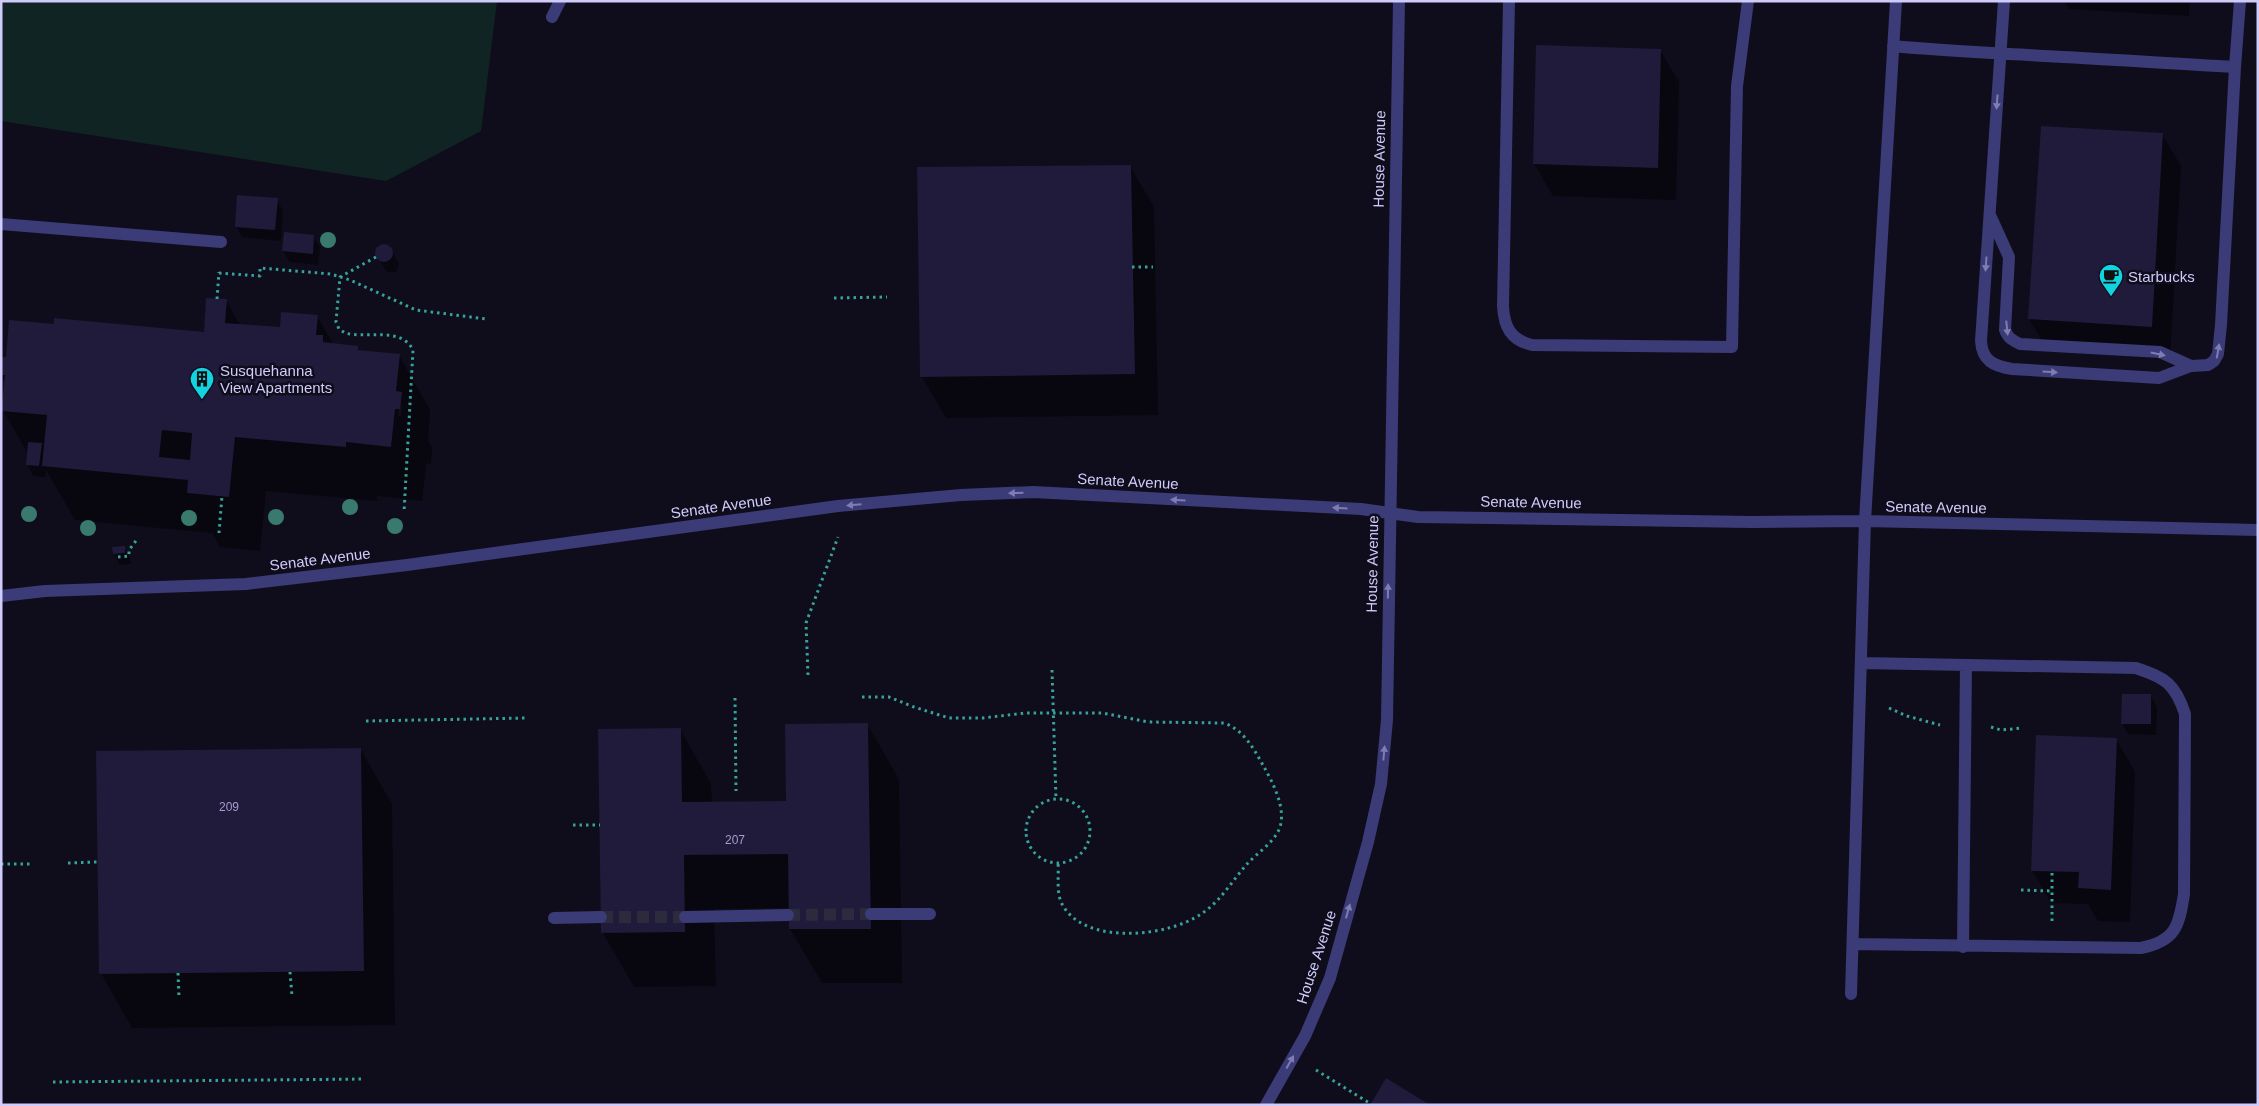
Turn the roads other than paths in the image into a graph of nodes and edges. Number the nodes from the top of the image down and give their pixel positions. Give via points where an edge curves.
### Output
1 (560, 1) edge
2 (1398, 1) edge
3 (1509, 1) edge
4 (1748, 1) edge
5 (1896, 1) edge
6 (2004, 1) edge
7 (2240, 1) edge
8 (552, 17) dead end
9 (1893, 46) junction
10 (2000, 53) junction
11 (2235, 67) junction
12 (1990, 213) junction
13 (1, 224) edge
14 (221, 242) dead end
15 (2191, 366) junction
16 (1389, 513) junction
17 (1865, 522) junction
18 (2258, 530) edge
19 (1, 596) edge
20 (1861, 663) junction
21 (1966, 665) junction
22 (871, 914) tunnel mouth
23 (930, 914) dead end
24 (788, 915) tunnel mouth
25 (685, 916) tunnel mouth
26 (601, 917) tunnel mouth
27 (554, 918) dead end
28 (1853, 944) junction
29 (1963, 947) junction
30 (1851, 994) dead end
31 (1266, 1105) edge

1 - 8 street
2 - 16 street, House Avenue
3 - 4 street via 1503,306 1506,328 1521,342 1532,345 1732,348 1738,86
5 - 9 street
6 - 10 street
7 - 11 street
9 - 10 street
9 - 17 street
10 - 11 street
10 -> 12 street
15 -> 11 street via 2208,365 2218,354
12 -> 15 street via 2009,257 2005,330 2012,340 2020,344 2160,352
12 -> 15 street via 1981,341 1987,360 2012,369 2159,378
13 - 14 street
16 - 17 street, Senate Avenue via 1418,517
16 -> 19 street, Senate Avenue via 1042,493 961,495 843,506 246,584 45,591
31 -> 16 street, House Avenue via 1305,1036 1330,978 1381,784 1387,720
17 - 18 street, Senate Avenue
17 - 20 street
20 - 21 street
20 - 28 street
21 - 29 street
21 - 29 street via 2136,668 2161,677 2179,696 2185,714 2184,885 2181,917 2175,930 2155,945 2140,948
22 - 23 street
24 - 25 street
26 - 27 street
28 - 29 street
28 - 30 street

